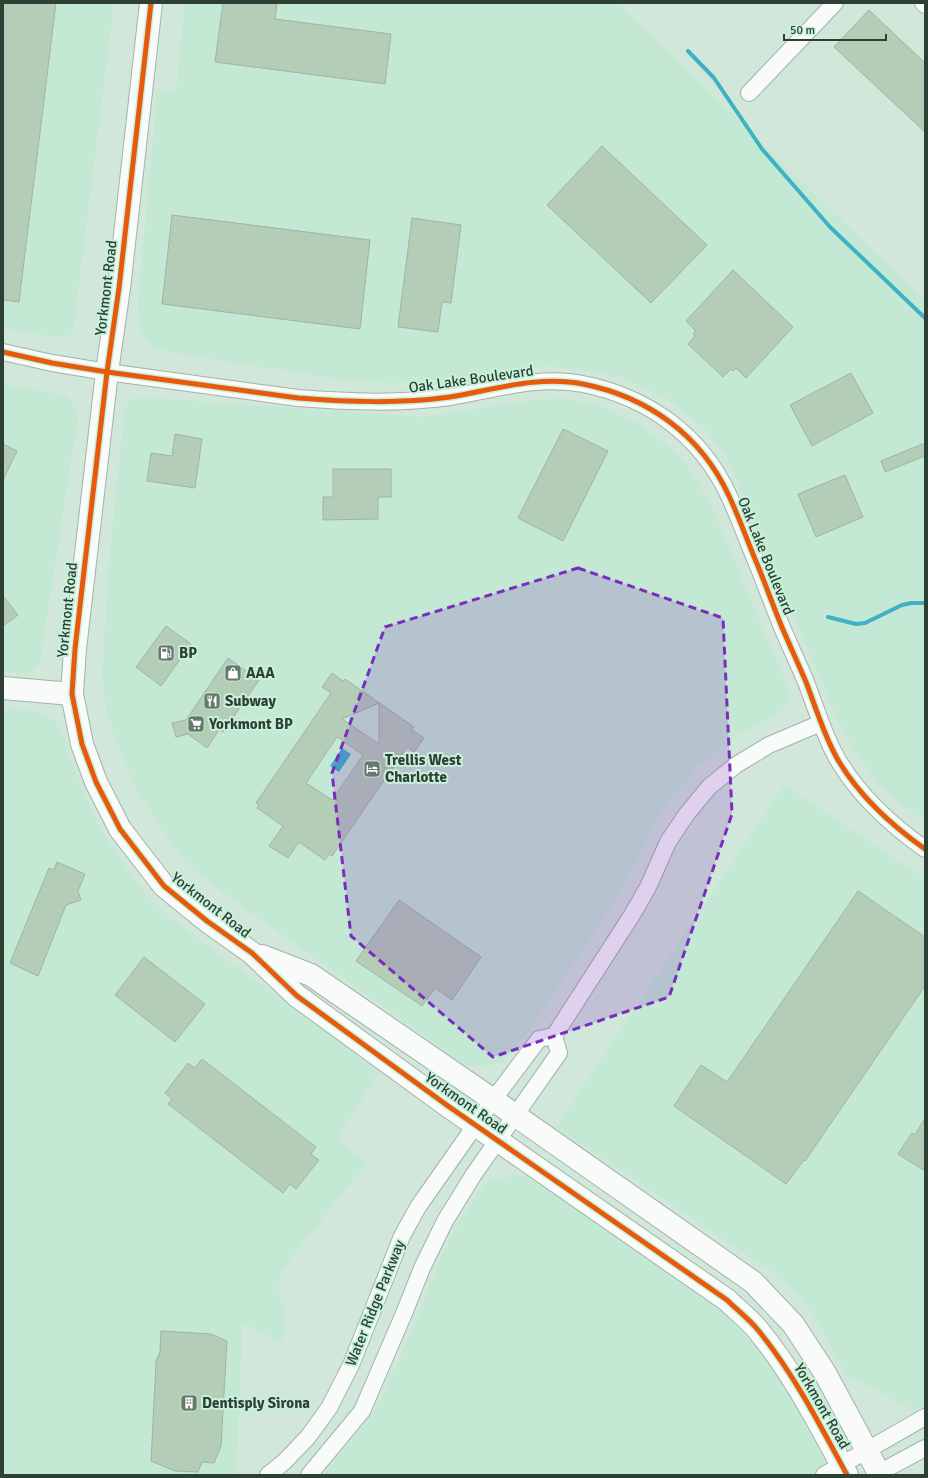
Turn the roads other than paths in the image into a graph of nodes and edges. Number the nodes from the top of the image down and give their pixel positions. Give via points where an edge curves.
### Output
1 (151, 3) edge
2 (835, 3) edge
3 (750, 93) dead end
4 (3, 352) edge
5 (107, 372) junction
6 (3, 688) edge
7 (72, 694) junction
8 (821, 723) junction
9 (925, 849) edge
10 (252, 952) junction
11 (554, 1036) junction
12 (493, 1100) junction
13 (515, 1115) junction
14 (476, 1125) junction
15 (498, 1140) junction
16 (925, 1417) edge
17 (925, 1448) edge
18 (866, 1450) junction
19 (837, 1472) edge
20 (878, 1474) edge
21 (268, 1475) edge
22 (309, 1475) edge

1 - 5 street, Yorkmont Road
2 - 3 street
4 - 5 street, Oak Lake Boulevard
5 - 7 street, Yorkmont Road via 79,601
5 - 8 street, Oak Lake Boulevard via 298,398 364,402 427,399 537,382 582,383 631,399 668,420 685,434 697,446 718,476 805,679
6 - 7 street
7 - 10 street, Yorkmont Road via 82,744 96,782 120,829 164,886 207,921
8 - 9 street, Oak Lake Boulevard via 839,761 873,806
8 - 11 street via 769,745 736,765 709,787 668,842 648,887
10 - 12 street, Yorkmont Road via 311,975
10 - 14 street, Yorkmont Road via 297,996
11 - 12 street, Water Ridge Parkway via 539,1039
11 - 13 street, Water Ridge Parkway via 559,1053
12 - 13 street, Yorkmont Road
12 - 14 street, Water Ridge Parkway
13 - 15 street, Water Ridge Parkway
13 - 18 street, Yorkmont Road via 753,1282 793,1324 825,1372
14 - 15 street, Yorkmont Road
14 - 21 street, Water Ridge Parkway via 418,1207 402,1236 351,1365 329,1408 308,1437
15 - 19 street, Yorkmont Road via 727,1300 757,1329 803,1393
15 - 22 street, Water Ridge Parkway via 444,1221 362,1411
16 - 18 street
17 - 20 street
18 - 19 street
18 - 20 street, Yorkmont Road

